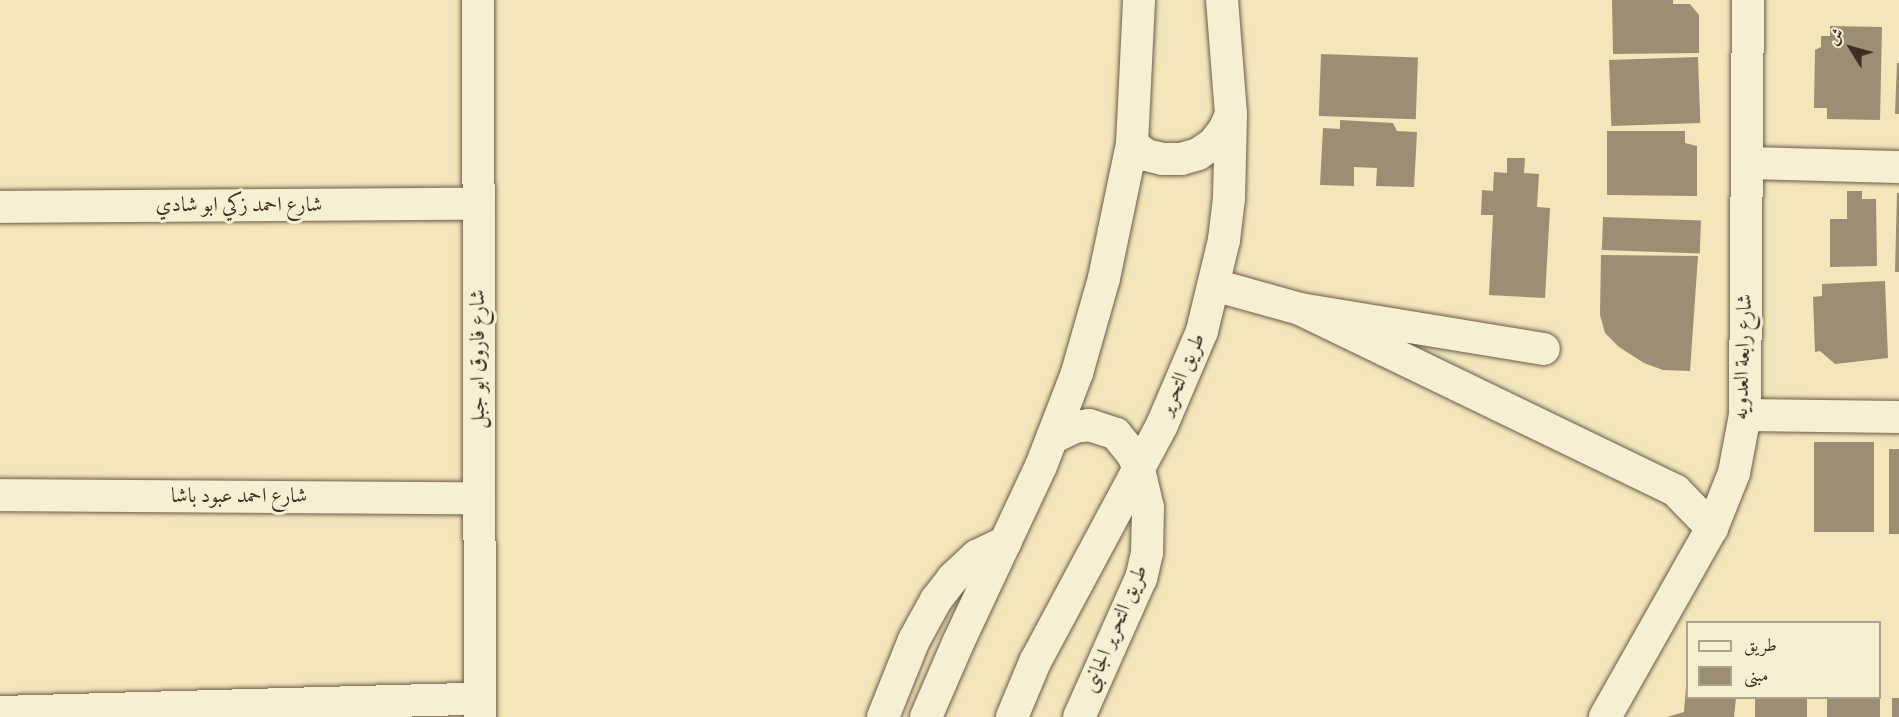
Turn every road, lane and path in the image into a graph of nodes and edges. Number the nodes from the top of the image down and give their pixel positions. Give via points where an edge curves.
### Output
1 (478, 0) edge
2 (1139, 0) edge
3 (1222, 0) edge
4 (1748, 0) edge
5 (1231, 114) junction
6 (1132, 144) junction
7 (1747, 163) junction
8 (1899, 166) edge
9 (479, 204) junction
10 (0, 207) edge
11 (1214, 285) junction
12 (1300, 309) junction
13 (1544, 350) dead end
14 (1745, 415) junction
15 (1899, 417) edge
16 (1052, 438) junction
17 (1140, 470) junction
18 (0, 495) edge
19 (479, 498) junction
20 (1712, 528) junction
21 (1006, 542) junction
22 (480, 708) edge
23 (0, 712) edge
24 (883, 717) edge
25 (926, 717) edge
26 (1012, 717) edge
27 (1079, 717) edge
28 (1605, 717) edge

1 - 9 street, شارع فاروق ابو جبل
2 - 6 street
3 - 5 street, طريق التحرير
4 - 7 street, شارع رابعة العدويه
5 - 6 street via 1213,144 1198,154 1163,159 1146,155
5 - 11 street, طريق التحرير via 1229,198
6 - 16 street via 1104,278 1077,373
7 - 8 street
7 - 14 street, شارع رابعة العدويه
9 - 10 street, شارع احمد زكي ابو شادي
9 - 19 street, شارع فاروق ابو جبل
11 - 12 street
11 - 17 street, طريق التحرير via 1184,379
12 - 13 street
12 - 20 street via 1676,491
14 - 15 street
14 - 20 street, شارع رابعة العدويه via 1734,472
16 - 17 street, طريق التحرير الجانبى via 1075,427 1103,428 1126,443
16 - 21 street
17 - 26 street, طريق التحرير via 1035,662
17 - 27 street, طريق التحرير الجانبى via 1149,527 1141,578
18 - 19 street, شارع احمد عبود باشا
19 - 22 street, شارع فاروق ابو جبل
20 - 28 street, شارع رابعة العدويه
21 - 24 street via 977,556 936,600 914,640
21 - 25 street
22 - 23 street

